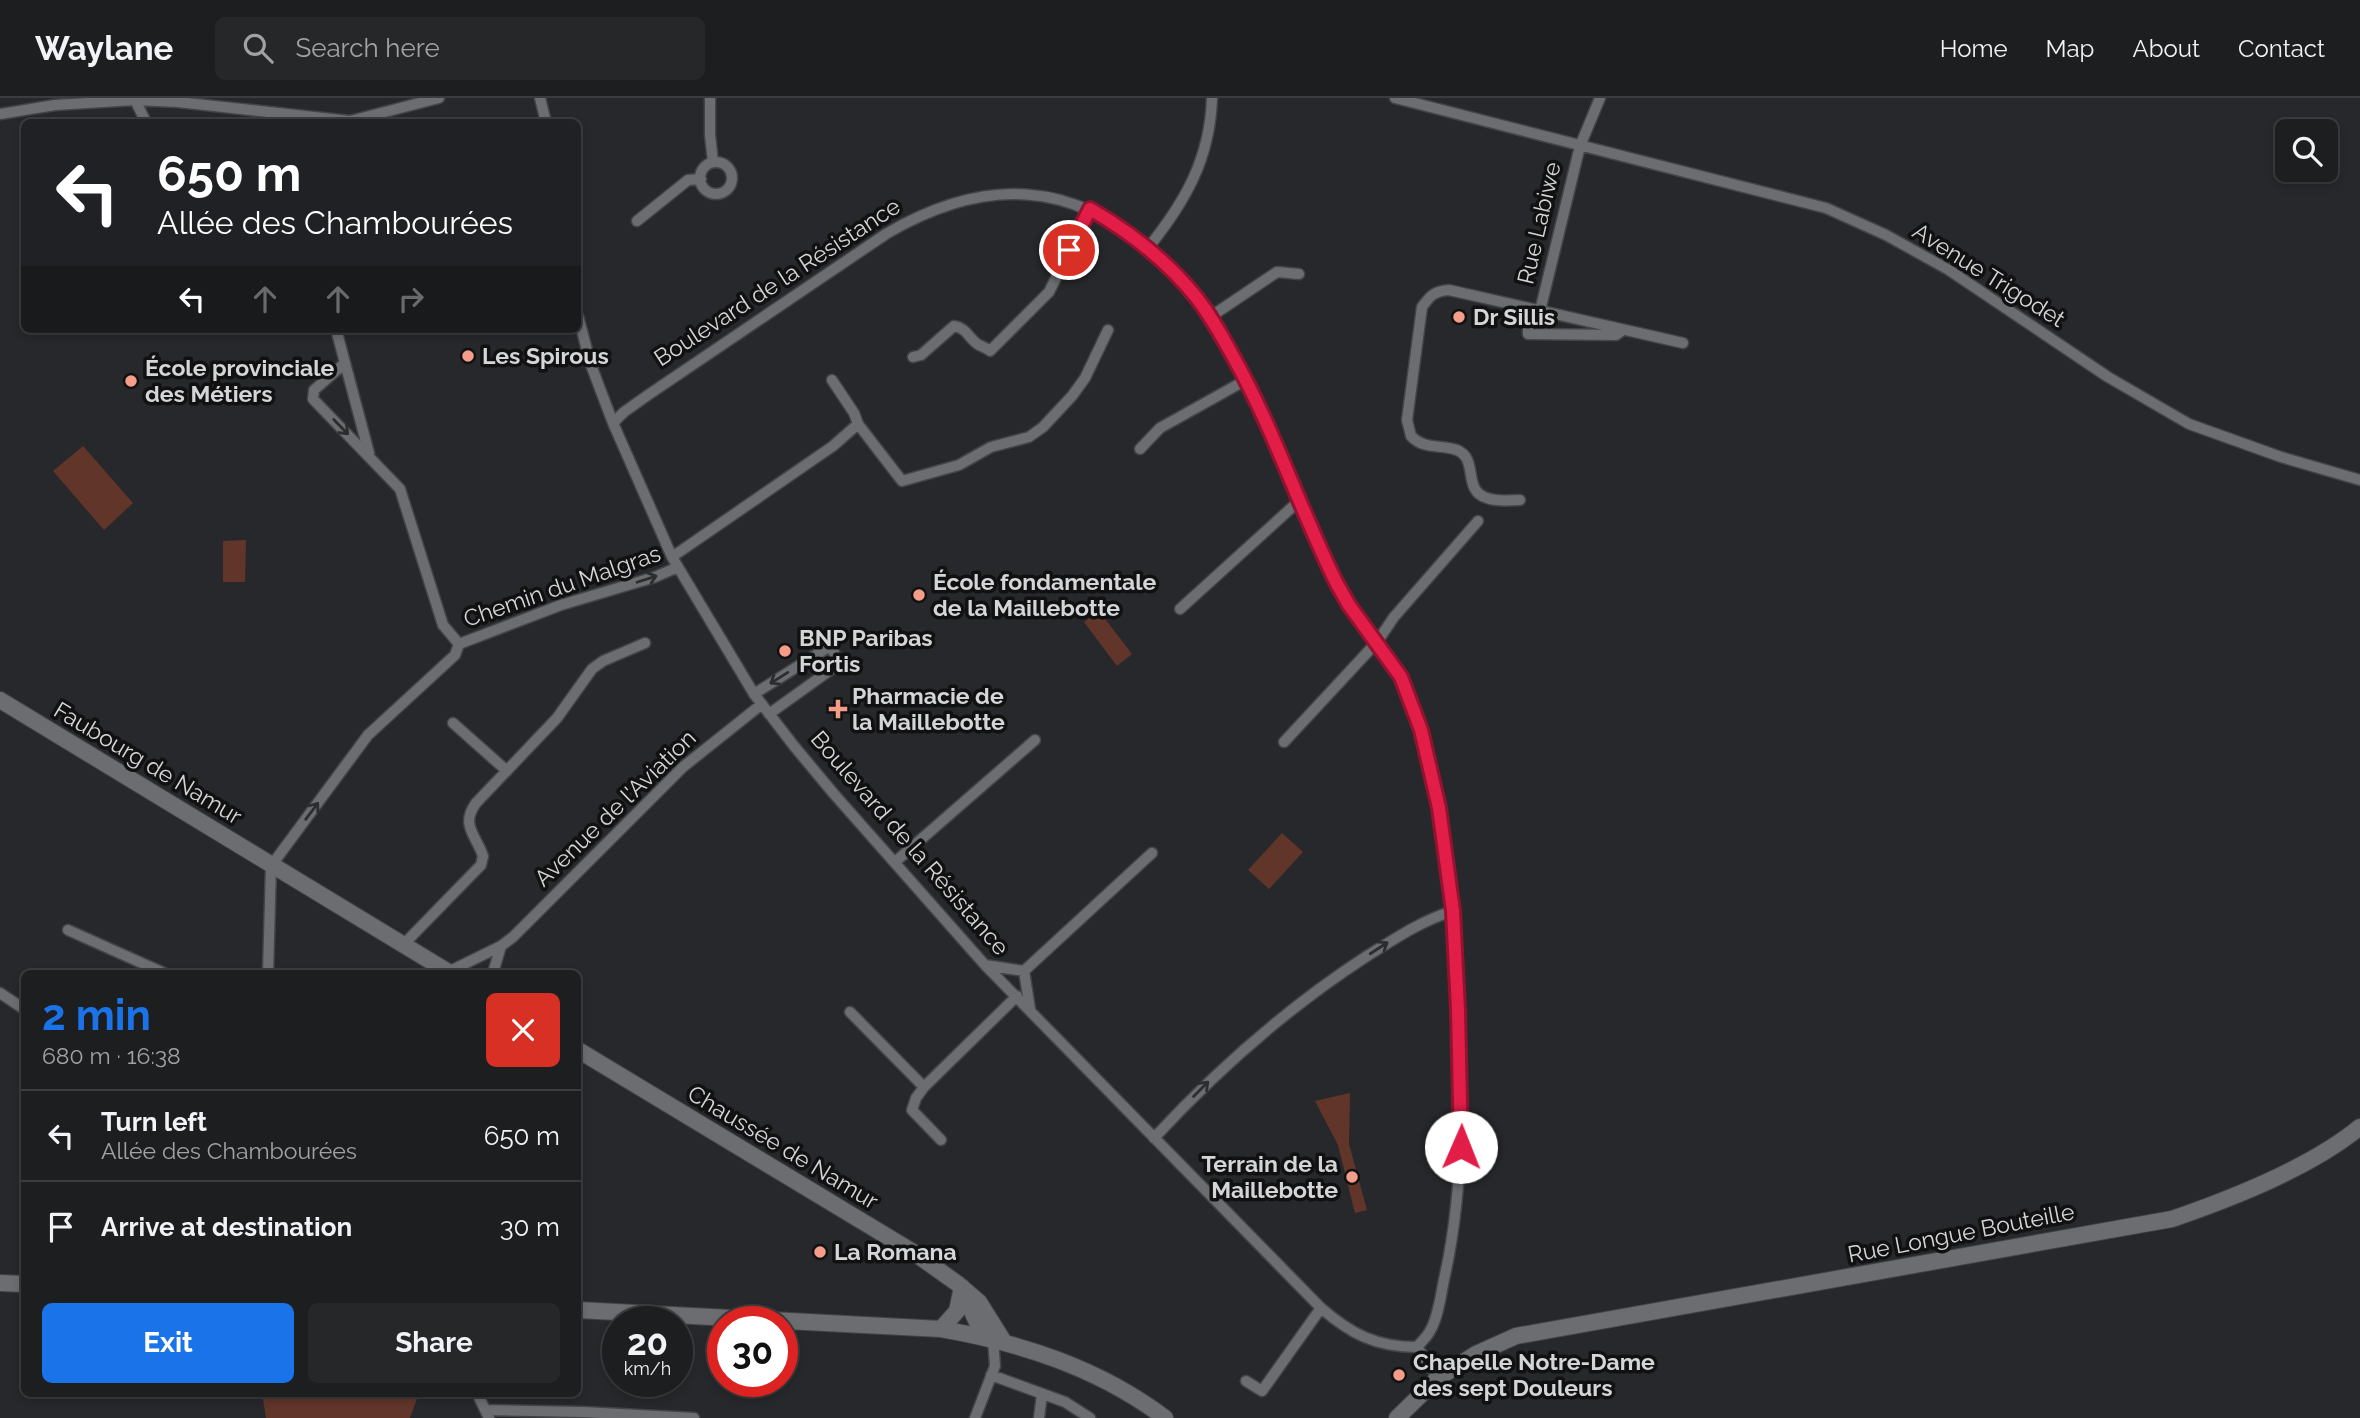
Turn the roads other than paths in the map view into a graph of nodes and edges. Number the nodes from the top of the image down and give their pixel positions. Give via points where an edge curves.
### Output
1 (439, 98) edge
2 (540, 98) edge
3 (710, 98) edge
4 (1212, 98) edge
5 (1395, 98) edge
6 (1600, 98) edge
7 (135, 100) junction
8 (179, 100) edge
9 (0, 114) edge
10 (144, 119) edge
11 (334, 119) edge
12 (358, 119) edge
13 (545, 119) edge
14 (1580, 146) junction
15 (713, 162) junction
16 (701, 179) junction
17 (1090, 209) junction
18 (637, 221) dead end
19 (1148, 248) junction
20 (1299, 274) dead end
21 (1528, 308) junction
22 (1540, 311) junction
23 (1210, 317) junction
24 (581, 327) edge
25 (1108, 330) dead end
26 (1623, 330) junction
27 (337, 333) edge
28 (1683, 343) dead end
29 (913, 357) dead end
30 (345, 363) junction
31 (832, 380) dead end
32 (1246, 380) junction
33 (613, 423) junction
34 (858, 424) junction
35 (1140, 449) dead end
36 (370, 456) junction
37 (2360, 480) edge
38 (1300, 500) junction
39 (1520, 500) dead end
40 (1478, 521) dead end
41 (675, 562) junction
42 (1180, 608) dead end
43 (1377, 642) junction
44 (645, 643) dead end
45 (459, 644) junction
46 (754, 694) junction
47 (0, 700) edge
48 (762, 704) junction
49 (769, 714) junction
50 (453, 723) dead end
51 (1035, 740) dead end
52 (1284, 742) dead end
53 (507, 771) junction
54 (1152, 853) dead end
55 (895, 862) junction
56 (271, 866) junction
57 (1453, 911) junction
58 (68, 930) dead end
59 (404, 945) junction
60 (501, 946) junction
61 (985, 965) junction
62 (157, 970) edge
63 (268, 970) edge
64 (444, 970) edge
65 (455, 970) edge
66 (494, 970) edge
67 (1024, 971) junction
68 (0, 993) edge
69 (1017, 996) junction
70 (21, 1007) edge
71 (1030, 1010) junction
72 (850, 1012) dead end
73 (581, 1052) edge
74 (924, 1087) junction
75 (2357, 1131) edge
76 (1154, 1138) junction
77 (940, 1140) dead end
78 (0, 1283) edge
79 (21, 1284) edge
80 (962, 1287) junction
81 (1321, 1308) junction
82 (581, 1310) edge
83 (941, 1329) junction
84 (993, 1339) junction
85 (1416, 1347) junction
86 (991, 1375) junction
87 (1438, 1378) junction
88 (1246, 1381) dead end
89 (1042, 1394) junction
90 (479, 1397) edge
91 (487, 1414) edge
92 (615, 1416) edge
93 (694, 1418) edge
94 (975, 1418) edge
95 (1039, 1418) edge
96 (1090, 1418) edge
97 (1165, 1418) edge
98 (1396, 1418) edge

1 - 12 street
2 - 13 street
3 - 15 street
4 - 19 street via 1208,136 1197,171 1174,216
5 - 14 street, Avenue Trigodet
6 - 14 street, Rue Labiwe
7 - 8 street
7 - 9 street
7 - 10 street
8 - 11 street
14 - 22 street, Rue Labiwe
14 - 37 street, Avenue Trigodet via 1826,208 1949,270 2108,377 2189,424
15 - 16 street
15 - 16 street via 723,162 731,172 728,188 713,193 704,188
16 - 18 street via 688,180
17 - 19 street, Boulevard de la Résistance
17 - 29 street via 1049,292 990,351 954,326
17 - 33 street, Boulevard de la Résistance via 1055,198 1014,194 925,213 876,241
19 - 23 street, Boulevard de la Résistance
20 - 23 street via 1277,272
21 - 22 street
21 - 26 street via 1528,334 1616,335
21 - 39 street via 1449,290 1430,295 1422,307 1407,420 1410,436 1416,441 1465,457 1475,491 1484,498
22 - 26 street
23 - 32 street, Boulevard de la Résistance
24 - 33 street
25 - 34 street via 1072,396 1043,427 959,465 902,481
26 - 28 street
27 - 30 street
30 - 36 street
30 -> 36 street via 314,390 313,399
31 - 34 street
32 - 35 street via 1160,428
32 - 38 street, Boulevard de la Résistance
33 - 41 street, Boulevard de la Résistance
34 - 41 street, Chemin du Malgras
36 - 45 street via 400,489 443,625
38 - 42 street
38 - 43 street, Boulevard de la Résistance via 1337,584
40 - 43 street
45 -> 41 street, Chemin du Malgras via 561,605 655,577
41 - 46 street, Boulevard de la Résistance
43 - 52 street
43 - 57 street, Boulevard de la Résistance via 1401,677 1421,730 1439,808
44 - 53 street via 592,669 557,718
56 -> 45 street, Chemin du Malgras via 375,727 443,667
46 - 48 street, Boulevard de la Résistance
49 -> 46 street via 840,663 830,646
47 - 56 street, Faubourg de Namur
48 - 49 street, Boulevard de la Résistance
48 - 60 street, Avenue de l'Aviation via 683,767
49 - 55 street, Boulevard de la Résistance
50 - 53 street
51 - 55 street
53 - 59 street via 469,813 470,830 483,856 481,865
54 - 67 street
55 - 61 street, Boulevard de la Résistance
56 - 59 street
56 - 63 street
76 -> 57 street via 1215,1076 1290,1012 1396,938
57 - 85 street, Boulevard de la Résistance via 1462,1109 1458,1200 1438,1306 1430,1330
58 - 62 street
59 - 64 street
60 - 65 street, Avenue de l'Aviation
60 - 66 street
61 - 67 street
61 - 69 street, Boulevard de la Résistance
67 - 71 street
68 - 70 street
69 - 71 street, Boulevard de la Résistance
69 - 74 street
71 - 76 street, Boulevard de la Résistance
72 - 74 street
73 - 80 street, Chaussée de Namur via 909,1249
74 - 77 street via 912,1110
75 - 87 street, Rue Longue Bouteille via 2322,1154 2218,1203 2172,1219 1516,1336
76 - 81 street, Boulevard de la Résistance
78 - 79 street
80 - 83 street via 957,1311
80 - 84 street, Chaussée de Namur via 979,1302
81 - 85 street, Boulevard de la Résistance via 1363,1338
81 - 88 street via 1262,1391
82 - 83 street
83 - 84 street
84 - 86 street
84 - 97 street via 1093,1373
85 - 87 street
86 - 89 street
86 - 94 street
87 - 98 street
89 - 95 street
89 - 96 street
90 - 91 street
91 - 92 street via 530,1410
92 - 93 street

